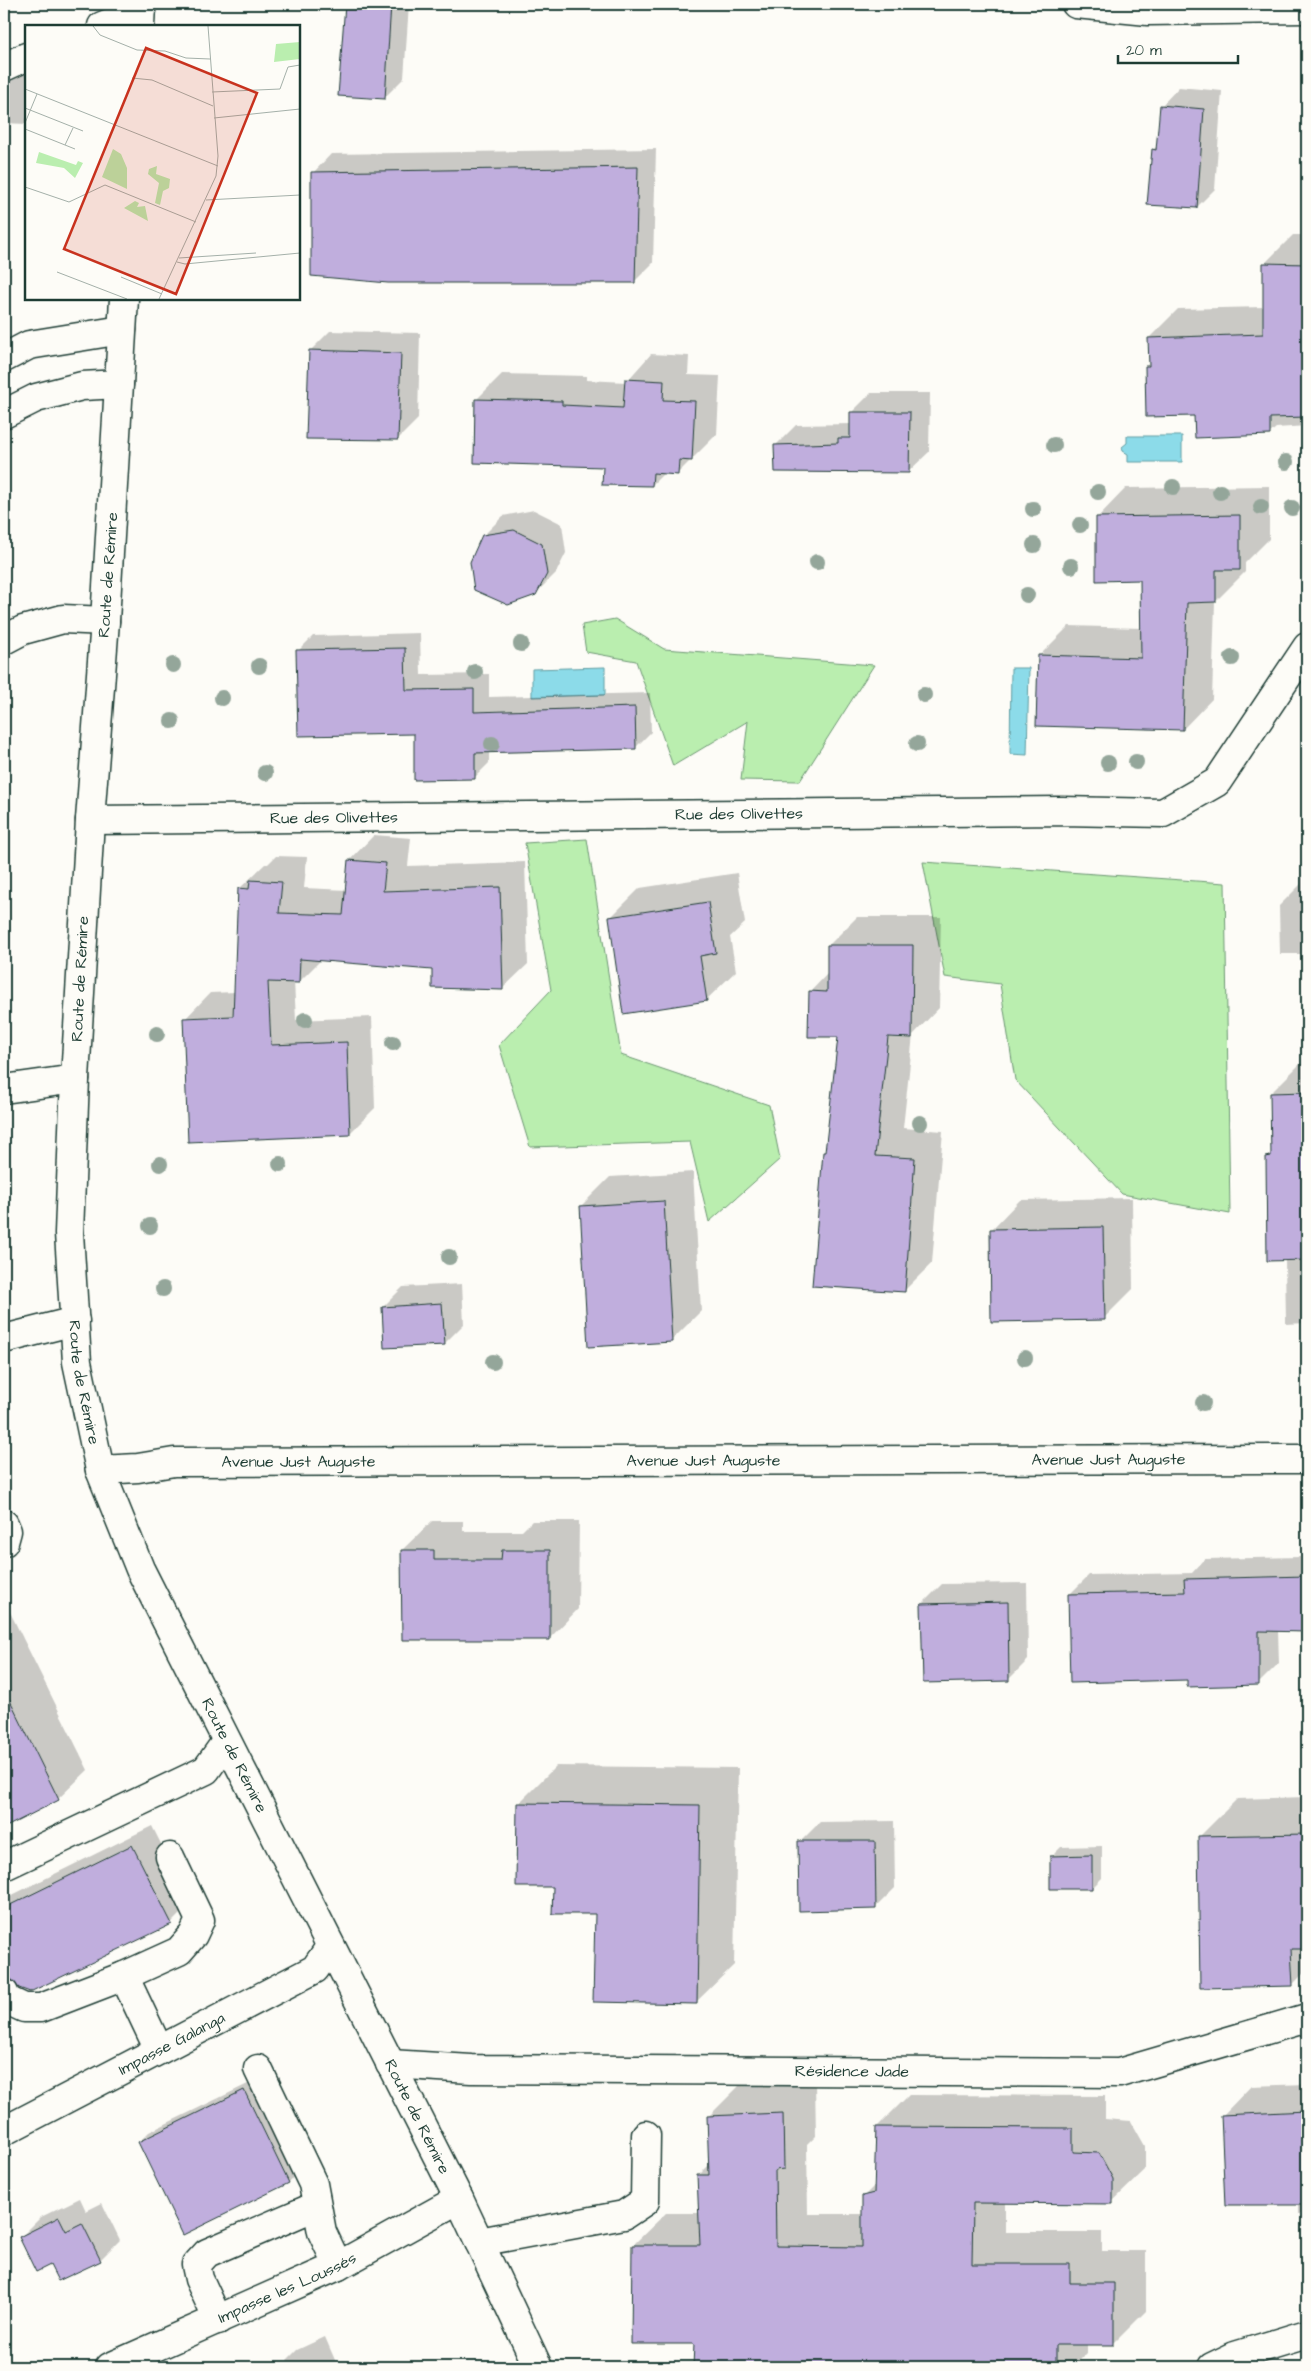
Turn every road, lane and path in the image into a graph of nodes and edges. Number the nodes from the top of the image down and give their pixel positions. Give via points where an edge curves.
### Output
1 (1076, 4) edge
2 (1307, 9) edge
3 (141, 13) edge
4 (105, 25) edge
5 (25, 57) edge
6 (4, 67) edge
7 (124, 300) edge
8 (122, 330) junction
9 (4, 358) edge
10 (119, 384) junction
11 (4, 414) edge
12 (105, 621) junction
13 (4, 640) edge
14 (1307, 647) edge
15 (90, 820) junction
16 (75, 1079) junction
17 (4, 1089) edge
18 (75, 1321) junction
19 (4, 1339) edge
20 (1307, 1459) edge
21 (100, 1470) junction
22 (4, 1524) edge
23 (4, 1542) edge
24 (226, 1742) junction
25 (170, 1857) dead end
26 (4, 1866) edge
27 (330, 1947) junction
28 (124, 1976) junction
29 (4, 1994) edge
30 (1307, 2018) edge
31 (159, 2050) junction
32 (390, 2064) junction
33 (258, 2069) dead end
34 (4, 2131) edge
35 (646, 2135) dead end
36 (459, 2198) junction
37 (316, 2206) junction
38 (479, 2242) junction
39 (338, 2266) junction
40 (218, 2320) junction
41 (1307, 2334) edge
42 (110, 2367) edge
43 (538, 2367) edge
44 (1212, 2367) edge

1 - 2 street via 1148,12
3 - 4 street
5 - 6 street
7 - 8 street, Route de Rémire
8 - 9 street via 29,344
8 - 10 street, Route de Rémire
10 - 11 street via 82,386 36,398
10 - 12 street, Route de Rémire
12 - 13 street via 63,619 23,630
12 - 15 street, Route de Rémire
14 - 15 street, Rue des Olivettes via 1217,782 1163,813 1052,811
15 - 16 street, Route de Rémire
16 - 17 street
16 - 18 street, Route de Rémire via 69,1233
18 - 19 street
18 - 21 street, Route de Rémire via 77,1362
20 - 21 street, Avenue Just Auguste via 174,1462
21 - 24 street, Route de Rémire via 140,1569
22 - 23 street via 7,1531
24 - 26 street via 206,1770
24 - 27 street, Route de Rémire
25 - 28 street via 200,1920 193,1935 179,1951
27 - 31 street, Impasse Galanga via 315,1970
27 - 32 street, Route de Rémire
28 - 29 street via 40,2008 24,2008 6,2000
28 - 31 street
30 - 32 street, Résidence Jade via 1119,2074 472,2069
31 - 34 street, Impasse Galanga
32 - 36 street, Route de Rémire
33 - 37 street via 309,2176
35 - 38 street via 645,2201 624,2215
36 - 38 street, Route de Rémire
36 - 39 street, Impasse les Loussés
37 - 39 street via 322,2232
37 - 40 street via 207,2253 196,2265
38 - 43 street, Route de Rémire
39 - 40 street, Impasse les Loussés
40 - 42 street, Impasse les Loussés
41 - 44 street via 1235,2356

